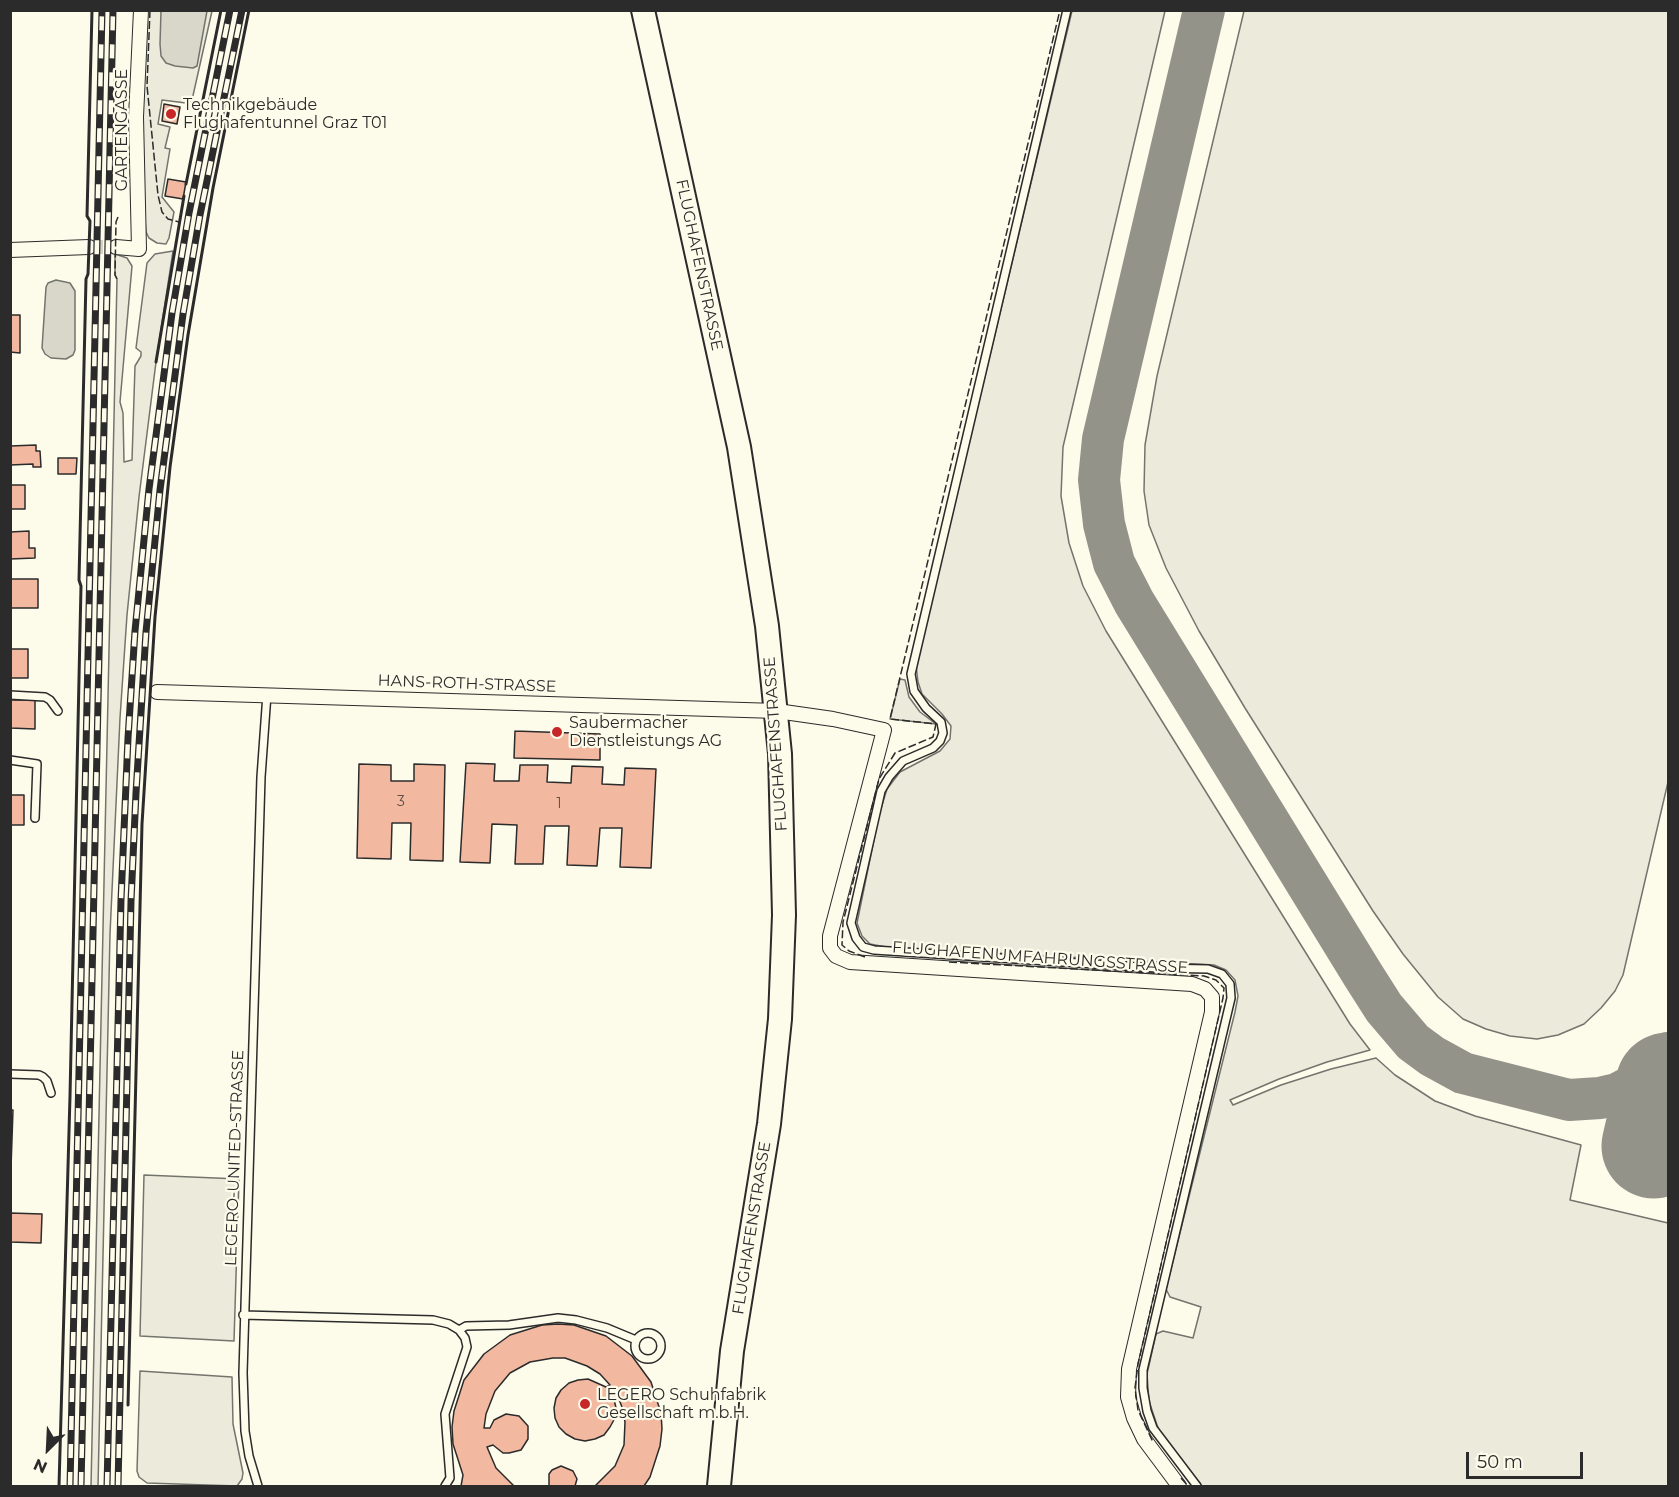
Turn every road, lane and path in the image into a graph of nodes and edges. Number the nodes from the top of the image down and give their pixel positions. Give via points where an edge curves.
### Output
1 (141, 10) edge
2 (643, 10) edge
3 (1067, 10) edge
4 (89, 247) tunnel mouth
5 (116, 247) tunnel mouth
6 (10, 250) edge
7 (156, 692) dead end
8 (267, 694) junction
9 (10, 695) edge
10 (58, 711) dead end
11 (777, 711) junction
12 (934, 732) dead end
13 (943, 732) junction
14 (10, 760) edge
15 (35, 818) dead end
16 (10, 1074) edge
17 (51, 1093) dead end
18 (243, 1315) junction
19 (459, 1330) junction
20 (636, 1340) dead end
21 (258, 1486) edge
22 (445, 1486) edge
23 (719, 1486) edge
24 (1179, 1486) edge
25 (1197, 1486) edge

1 - 5 street, GARTENGASSE via 136,117 139,249
2 - 11 main road, FLUGHAFENSTRASSE via 739,447
3 - 13 lane via 911,674 914,692 941,722
4 - 6 street
7 - 8 street, HANS-ROTH-STRASSE
8 - 11 street, HANS-ROTH-STRASSE
8 - 18 lane, LEGERO-UNITED-STRASSE
9 - 10 lane via 45,697
11 - 23 main road, FLUGHAFENSTRASSE via 783,877 780,1019 769,1124 732,1351
11 - 24 street, FLUGHAFENUMFAHRUNGSSTRASSE via 884,730 830,936 830,948 836,956 850,962 1192,984 1212,997 1212,1012 1129,1369 1128,1397 1134,1418 1144,1439
12 - 13 lane
13 - 25 lane via 933,748 903,761 881,791 851,923 863,946 874,950 1208,969 1222,974 1230,984 1232,998 1143,1370 1143,1388 1153,1428
14 - 15 lane via 36,764
16 - 17 lane via 39,1075 47,1081
18 - 19 lane via 433,1320
18 - 21 lane, LEGERO-UNITED-STRASSE via 245,1431
19 - 20 lane via 466,1326 558,1318 607,1328
19 - 22 lane via 467,1347 445,1414 450,1478

